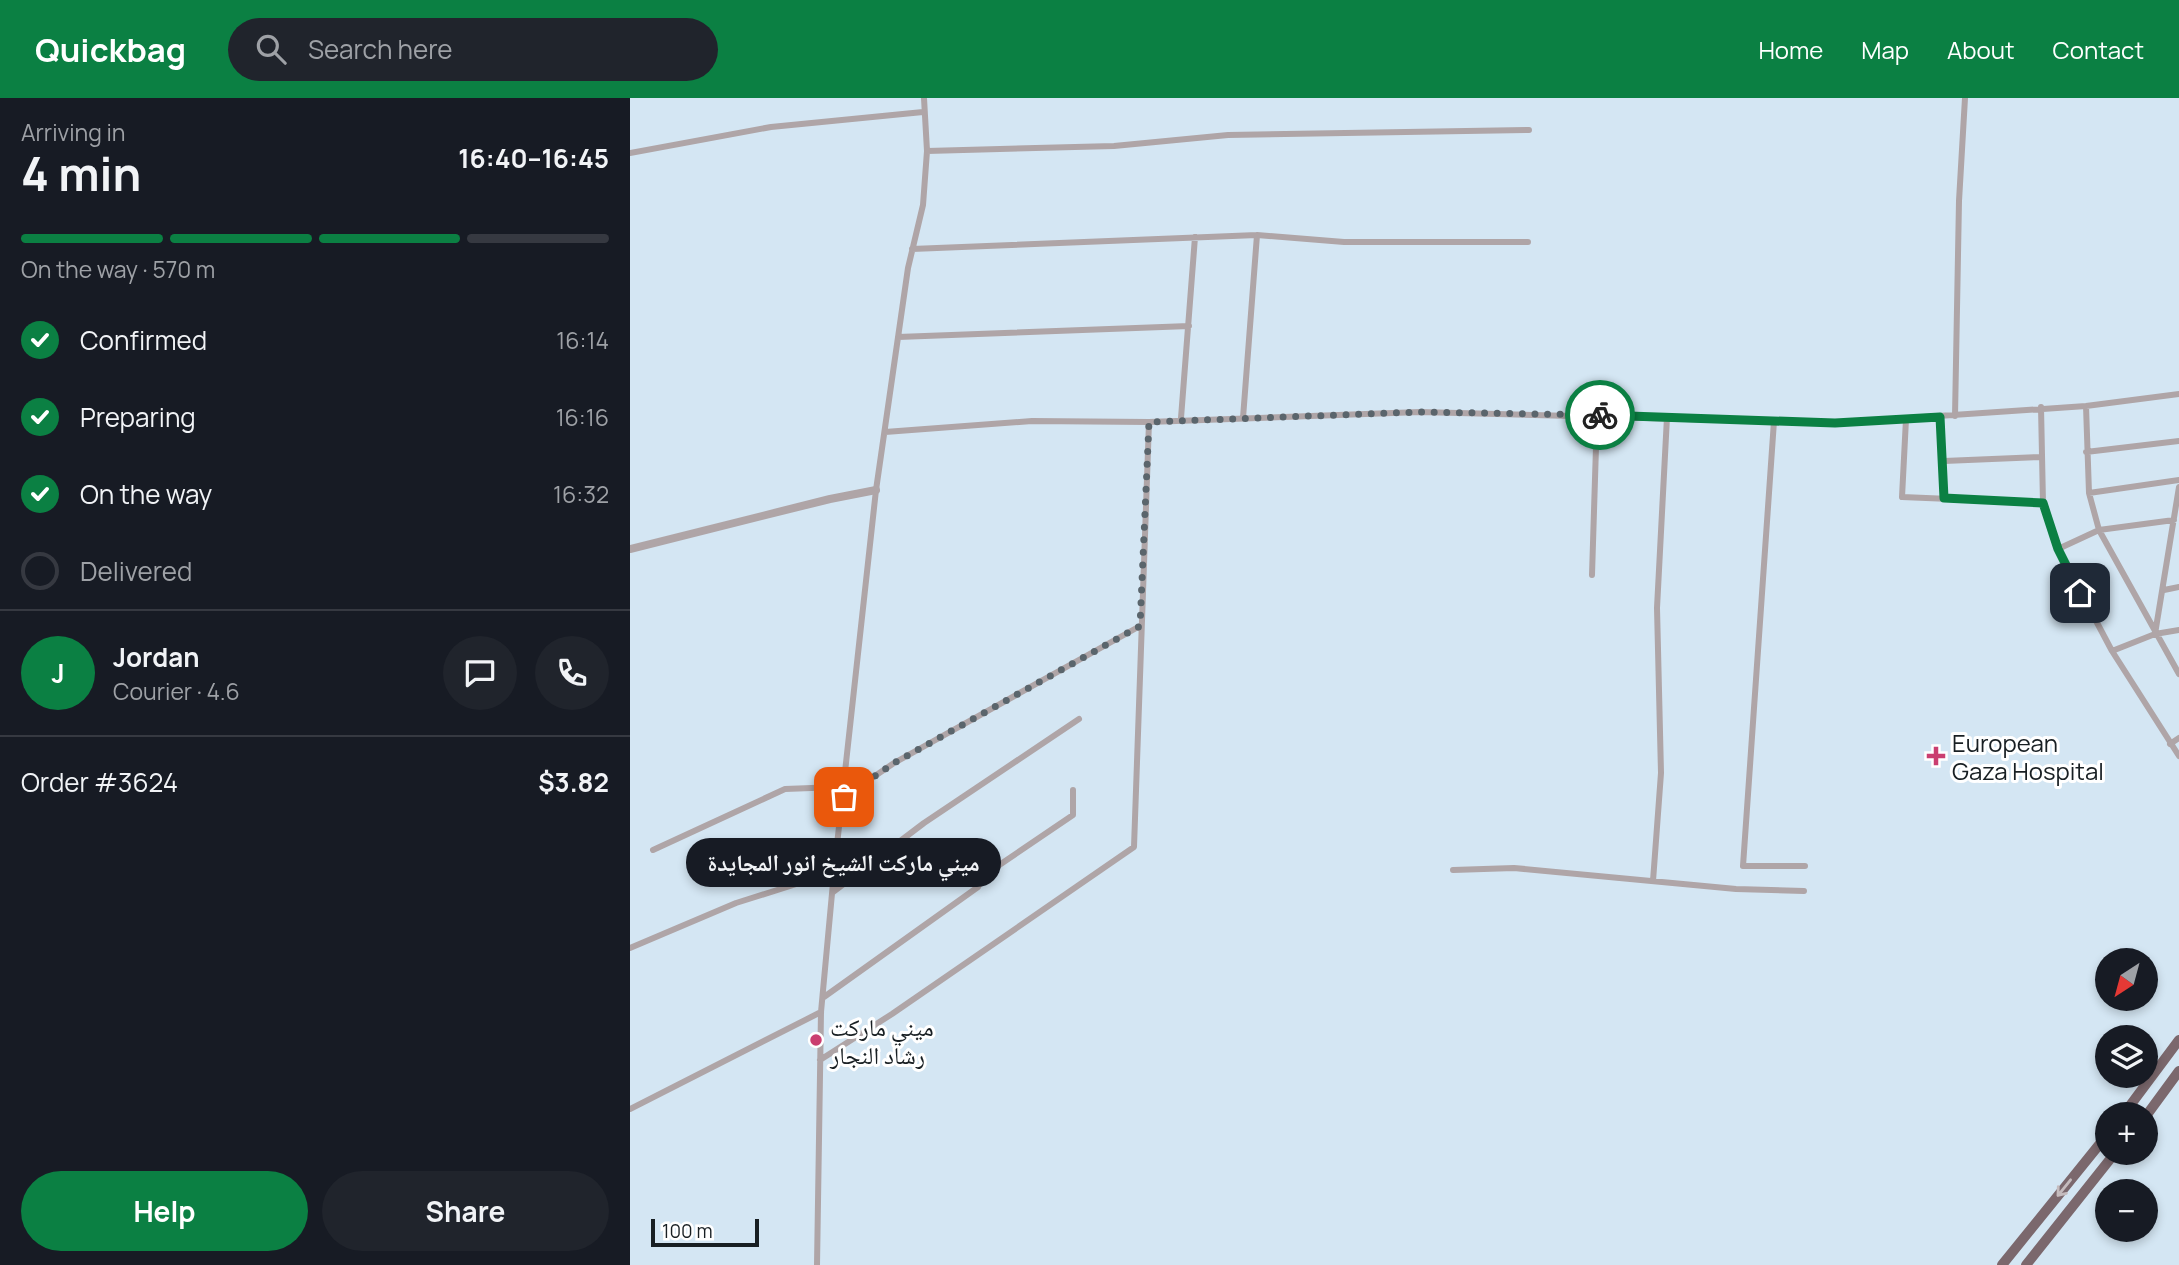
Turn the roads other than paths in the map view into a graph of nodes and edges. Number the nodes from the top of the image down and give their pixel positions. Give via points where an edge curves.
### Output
1 (924, 98) edge
2 (1965, 98) edge
3 (923, 111) junction
4 (1529, 130) dead end
5 (927, 151) junction
6 (630, 153) edge
7 (1257, 235) junction
8 (1195, 237) junction
9 (1528, 242) dead end
10 (912, 249) junction
11 (1189, 326) junction
12 (898, 337) junction
13 (2179, 394) edge
14 (2041, 407) junction
15 (2086, 407) junction
16 (1597, 415) junction
17 (1955, 416) junction
18 (1667, 417) junction
19 (1940, 417) junction
20 (1181, 418) junction
21 (1243, 418) junction
22 (1906, 419) junction
23 (1774, 421) junction
24 (1149, 422) junction
25 (886, 432) junction
26 (2179, 440) edge
27 (2086, 452) junction
28 (2041, 457) junction
29 (1944, 461) junction
30 (2179, 480) edge
31 (2179, 487) edge
32 (876, 490) junction
33 (2089, 494) junction
34 (1944, 498) junction
35 (2043, 503) junction
36 (2174, 520) junction
37 (2099, 530) junction
38 (630, 549) edge
39 (2058, 549) junction
40 (1592, 575) dead end
41 (2179, 587) edge
42 (2164, 590) junction
43 (1140, 626) junction
44 (2179, 630) edge
45 (2155, 634) junction
46 (2112, 651) junction
47 (2178, 671) edge
48 (1079, 719) dead end
49 (2179, 738) edge
50 (2170, 744) junction
51 (2179, 756) edge
52 (1073, 790) dead end
53 (844, 797) junction
54 (653, 850) dead end
55 (1805, 866) dead end
56 (1453, 870) dead end
57 (834, 872) junction
58 (1653, 881) junction
59 (1804, 891) dead end
60 (833, 892) junction
61 (630, 948) edge
62 (824, 996) junction
63 (821, 1012) junction
64 (2179, 1040) edge
65 (820, 1059) junction
66 (2179, 1071) edge
67 (2133, 1102) edge
68 (2156, 1102) edge
69 (630, 1109) edge
70 (2095, 1150) edge
71 (2105, 1165) edge
72 (817, 1265) edge
73 (2002, 1265) edge
74 (2026, 1265) edge

1 - 3 street
2 - 17 street
3 - 5 street
3 - 6 street via 771,127
4 - 5 street via 1228,135 1114,146
5 - 10 street via 923,205
7 - 8 street
7 - 9 street via 1344,242
7 - 21 street
8 - 10 street
8 - 11 street
10 - 12 street
11 - 12 street
11 - 20 street
12 - 25 street
13 - 15 street
14 - 15 street
14 - 17 street
14 - 28 street
15 - 27 street
16 - 18 street
16 - 21 street via 1420,412
16 - 40 street
17 - 19 street
18 - 23 street
18 - 58 street via 1657,608 1661,773
19 - 22 street
19 - 29 street
20 - 21 street
20 - 24 street
22 - 23 street
22 - 34 street via 1902,497
23 - 55 street via 1743,866
24 - 25 street via 1032,421
24 - 43 street
25 - 32 street
26 - 27 street
27 - 33 street
28 - 29 street
28 - 35 street
29 - 34 street
30 - 33 street
31 - 36 street
32 - 38 street
32 - 53 street
33 - 37 street
34 - 35 street
35 - 39 street
36 - 37 street
36 - 42 street
37 - 39 street
37 - 45 street
39 - 46 street
41 - 42 street
42 - 45 street
43 - 53 street via 894,763
43 - 65 street via 1134,847
44 - 45 street
45 - 46 street
45 - 47 street
46 - 50 street
48 - 60 street via 923,823
49 - 50 street
50 - 51 street
52 - 62 street via 1073,815 983,876 978,887
53 - 54 street via 838,787 785,789
53 - 57 street
56 - 58 street via 1514,868
57 - 60 street
57 - 61 street via 736,903
58 - 59 street
60 - 62 street
62 - 63 street
63 - 65 street
63 - 69 street
64 - 67 highway
65 - 72 street
66 - 68 highway
70 -> 73 highway
71 - 74 highway

